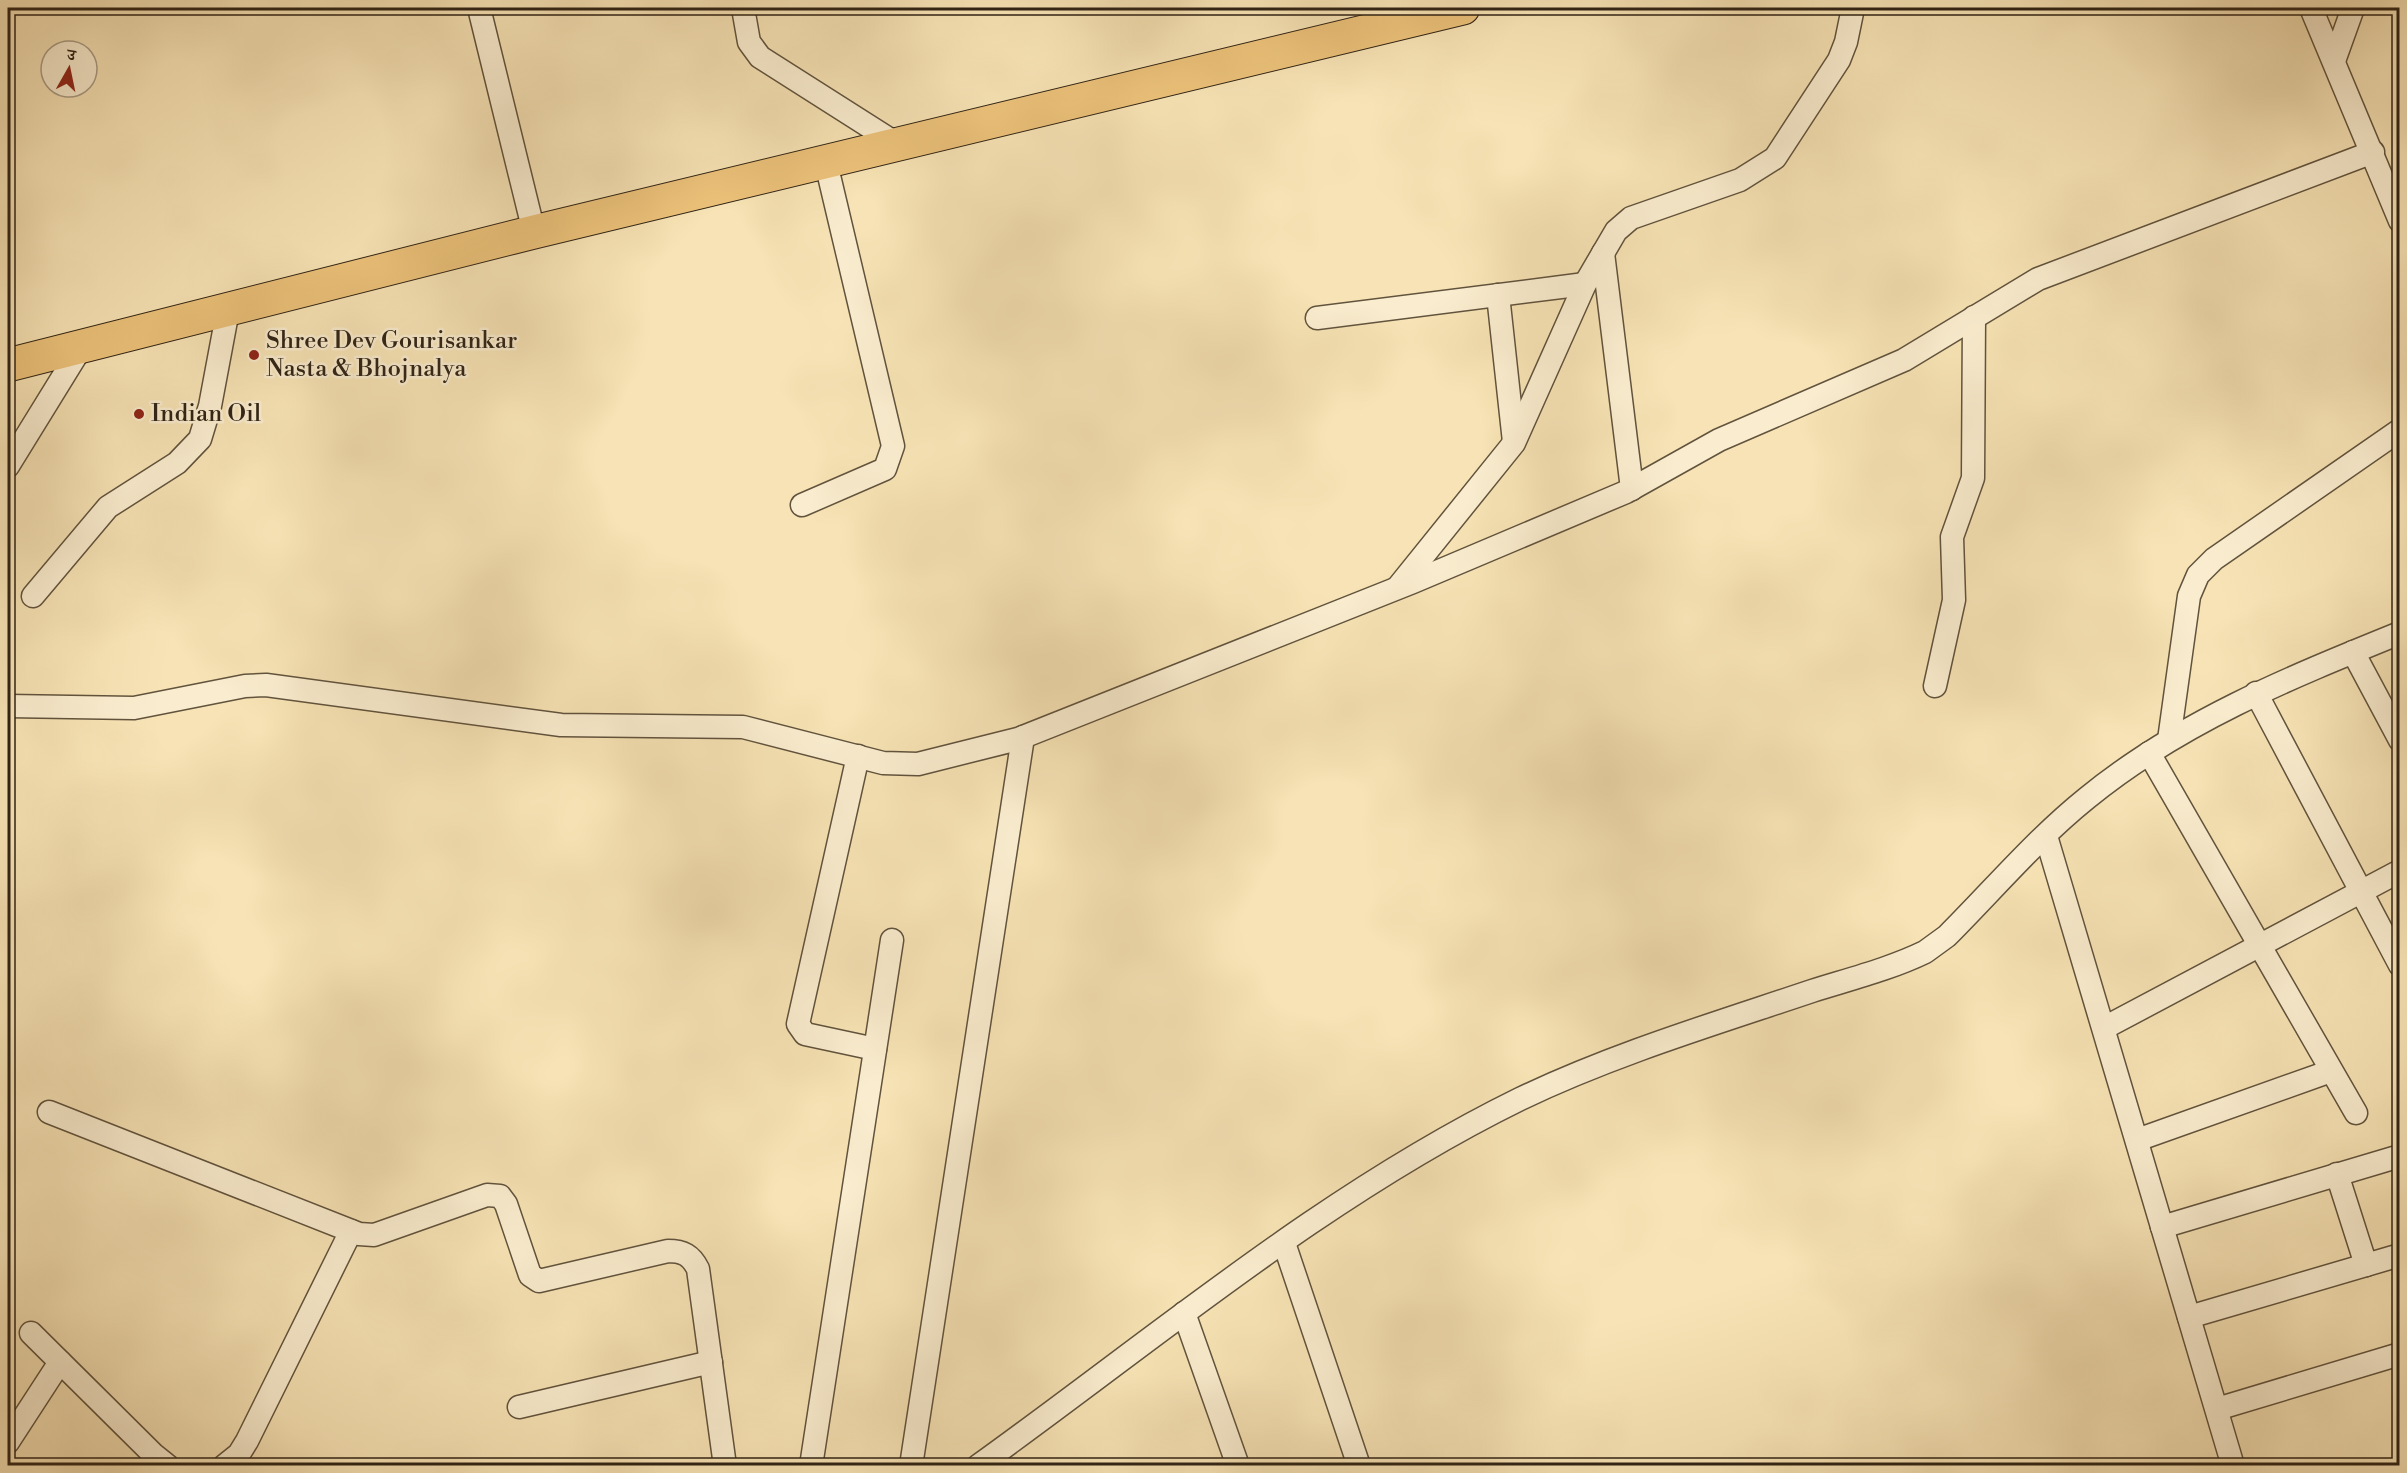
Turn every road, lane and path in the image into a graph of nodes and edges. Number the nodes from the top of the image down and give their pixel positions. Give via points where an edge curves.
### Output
1 (479, 8) edge
2 (743, 8) edge
3 (1462, 8) edge
4 (1853, 8) edge
5 (2311, 8) edge
6 (2353, 8) edge
7 (2334, 61) junction
8 (900, 146) junction
9 (2373, 153) junction
10 (826, 163) junction
11 (2400, 221) edge
12 (534, 232) junction
13 (1603, 253) junction
14 (1585, 284) junction
15 (1498, 295) junction
16 (228, 310) junction
17 (1974, 317) junction
18 (1317, 318) dead end
19 (82, 346) junction
20 (8, 365) edge
21 (2400, 430) edge
22 (1514, 443) junction
23 (8, 466) edge
24 (1632, 489) junction
25 (801, 505) dead end
26 (1397, 589) junction
27 (33, 596) dead end
28 (2400, 633) edge
29 (2353, 652) junction
30 (1935, 686) dead end
31 (2256, 693) junction
32 (8, 706) edge
33 (1023, 737) junction
34 (2169, 740) junction
35 (2400, 740) edge
36 (2149, 753) junction
37 (858, 756) junction
38 (2046, 836) junction
39 (2400, 871) edge
40 (2361, 892) junction
41 (892, 940) dead end
42 (2258, 946) junction
43 (2400, 965) edge
44 (2104, 1028) junction
45 (875, 1049) junction
46 (2331, 1071) junction
47 (49, 1112) dead end
48 (2356, 1113) dead end
49 (2137, 1140) junction
50 (2400, 1156) edge
51 (2337, 1174) junction
52 (2162, 1227) junction
53 (351, 1231) junction
54 (1284, 1243) junction
55 (2400, 1255) edge
56 (2366, 1265) junction
57 (1184, 1313) junction
58 (2189, 1317) junction
59 (31, 1333) dead end
60 (2400, 1354) edge
61 (60, 1362) junction
62 (711, 1362) junction
63 (519, 1407) dead end
64 (2217, 1409) junction
65 (8, 1442) edge
66 (1004, 1457) edge
67 (168, 1466) edge
68 (224, 1466) edge
69 (725, 1466) edge
70 (811, 1466) edge
71 (911, 1466) edge
72 (978, 1466) edge
73 (1238, 1466) edge
74 (1359, 1466) edge
75 (2233, 1466) edge

1 - 12 street
2 - 8 street via 749,42 760,57
3 - 8 highway
4 - 13 street via 1839,60 1775,158 1740,180 1626,221
5 - 7 street
6 - 7 street
7 - 9 street
8 - 10 highway
9 - 11 street
9 - 17 street via 2038,279
10 - 12 highway
10 - 25 street via 893,447 885,469
12 - 16 highway
13 - 14 street
13 - 24 street
14 - 15 street
14 - 22 street
15 - 18 street
15 - 22 street
16 - 19 highway
16 - 27 street via 200,439 177,463 108,507
17 - 24 street via 1904,360 1719,440
17 - 30 street via 1974,472 1952,537 1954,600
19 - 20 highway
19 - 23 street
21 - 34 street via 2214,559 2198,575 2189,596
22 - 26 street
24 - 26 street
26 - 33 street
28 - 29 street
29 - 31 street
29 - 35 street
31 - 34 street
31 - 40 street
32 - 37 street via 134,708 266,685 561,725 743,727
33 - 37 street via 918,764 892,765
33 - 71 street
34 - 36 street
36 - 38 street via 2086,799
36 - 42 street
37 - 45 street via 798,1024 804,1034
38 - 44 street
38 - 54 street via 1947,936 1926,952 1636,1051 1522,1098 1420,1152
39 - 40 street
40 - 42 street
40 - 43 street
41 - 45 street
42 - 44 street
42 - 46 street
44 - 49 street
45 - 70 street
46 - 48 street
46 - 49 street
47 - 53 street
49 - 52 street
50 - 51 street
51 - 52 street
51 - 56 street
52 - 58 street
53 - 62 street via 374,1235 496,1195 505,1201 535,1281 668,1251 684,1252 698,1269
53 - 68 street via 247,1441
54 - 57 street
54 - 74 street
55 - 56 street
56 - 58 street
57 - 66 street
57 - 73 street
58 - 64 street
59 - 61 street
60 - 64 street
61 - 65 street
61 - 67 street
62 - 63 street
62 - 69 street
64 - 75 street
66 - 72 street

